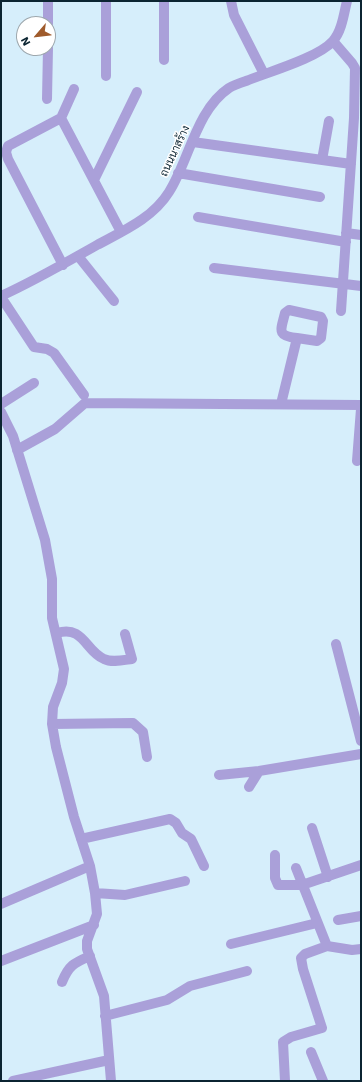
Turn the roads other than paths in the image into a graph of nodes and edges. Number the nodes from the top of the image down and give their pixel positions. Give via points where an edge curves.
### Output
1 (48, 1) edge
2 (106, 1) edge
3 (164, 1) edge
4 (231, 1) edge
5 (347, 1) edge
6 (48, 16) edge
7 (333, 41) junction
8 (48, 56) edge
9 (164, 60) dead end
10 (264, 74) junction
11 (106, 76) dead end
12 (74, 89) dead end
13 (137, 92) dead end
14 (47, 99) dead end
15 (61, 118) junction
16 (358, 118) edge
17 (329, 121) dead end
18 (193, 142) junction
19 (356, 150) edge
20 (322, 160) junction
21 (351, 164) junction
22 (178, 173) junction
23 (94, 180) junction
24 (320, 197) dead end
25 (198, 217) dead end
26 (121, 232) junction
27 (361, 235) edge
28 (346, 237) junction
29 (78, 256) junction
30 (64, 265) junction
31 (214, 268) dead end
32 (342, 284) junction
33 (361, 286) edge
34 (1, 297) edge
35 (114, 301) dead end
36 (341, 312) dead end
37 (297, 338) dead end
38 (34, 383) dead end
39 (84, 395) dead end
40 (1, 404) edge
41 (281, 404) junction
42 (361, 405) edge
43 (361, 409) edge
44 (1, 412) edge
45 (17, 450) junction
46 (357, 461) dead end
47 (57, 633) junction
48 (125, 634) dead end
49 (336, 644) dead end
50 (52, 724) junction
51 (361, 741) edge
52 (361, 754) edge
53 (147, 757) dead end
54 (259, 771) junction
55 (219, 775) dead end
56 (249, 787) dead end
57 (312, 828) dead end
58 (81, 839) junction
59 (275, 855) dead end
60 (361, 865) edge
61 (90, 866) junction
62 (204, 866) dead end
63 (296, 868) dead end
64 (328, 877) junction
65 (185, 882) dead end
66 (302, 886) junction
67 (95, 893) junction
68 (1, 904) edge
69 (361, 916) edge
70 (338, 920) dead end
71 (318, 923) junction
72 (94, 925) junction
73 (231, 944) dead end
74 (327, 946) junction
75 (361, 948) edge
76 (90, 956) junction
77 (1, 961) edge
78 (247, 972) dead end
79 (62, 982) dead end
80 (105, 1016) junction
81 (312, 1052) dead end
82 (109, 1060) junction
83 (13, 1081) edge
84 (111, 1081) edge
85 (286, 1081) edge
86 (323, 1081) edge

1 - 6 street
2 - 11 street
3 - 9 street
4 - 10 street via 234,15
5 - 7 street
7 - 10 street, ถนนนาสร้าง via 310,56
7 - 16 street via 355,68
8 - 14 street
10 - 18 street, ถนนนาสร้าง via 229,88 204,117
12 - 15 street
13 - 23 street
15 - 23 street
15 - 30 street via 8,146 6,152
16 - 19 street
17 - 20 street
18 - 20 street
18 - 22 street, ถนนนาสร้าง
19 - 21 street
20 - 21 street
21 - 28 street
22 - 24 street
22 - 26 street, ถนนนาสร้าง via 169,192 154,210
23 - 26 street
25 - 28 street
26 - 29 street, ถนนนาสร้าง
27 - 28 street
28 - 32 street
29 - 30 street, ถนนนาสร้าง
29 - 35 street
30 - 34 street, ถนนนาสร้าง
31 - 32 street
32 - 33 street
32 - 36 street
34 - 39 street via 34,347 48,349 54,353
37 - 41 street
38 - 40 street
41 - 42 street
41 - 45 street via 85,403 54,429
43 - 46 street
44 - 45 street
45 - 47 street via 45,540 52,579 52,613
47 - 48 street via 64,631 80,636 103,659 110,661 132,659
47 - 50 street via 64,669 53,707
49 - 51 street
50 - 53 street via 133,723 143,732
50 - 58 street
52 - 54 street
54 - 55 street
54 - 56 street
57 - 64 street
58 - 61 street
58 - 62 street via 170,819 176,823 182,834 191,839
59 - 66 street via 277,884
60 - 64 street
61 - 67 street
61 - 68 street
63 - 66 street
64 - 66 street
65 - 67 street via 125,895
66 - 71 street
67 - 72 street via 97,914
69 - 70 street
71 - 73 street
71 - 74 street
72 - 76 street via 87,941
72 - 77 street
74 - 75 street via 347,950
74 - 85 street via 301,958 322,1028 291,1037 283,1042
76 - 79 street via 67,969
76 - 80 street via 104,996
78 - 80 street via 190,986 168,1000
80 - 82 street
81 - 86 street
82 - 83 street
82 - 84 street

